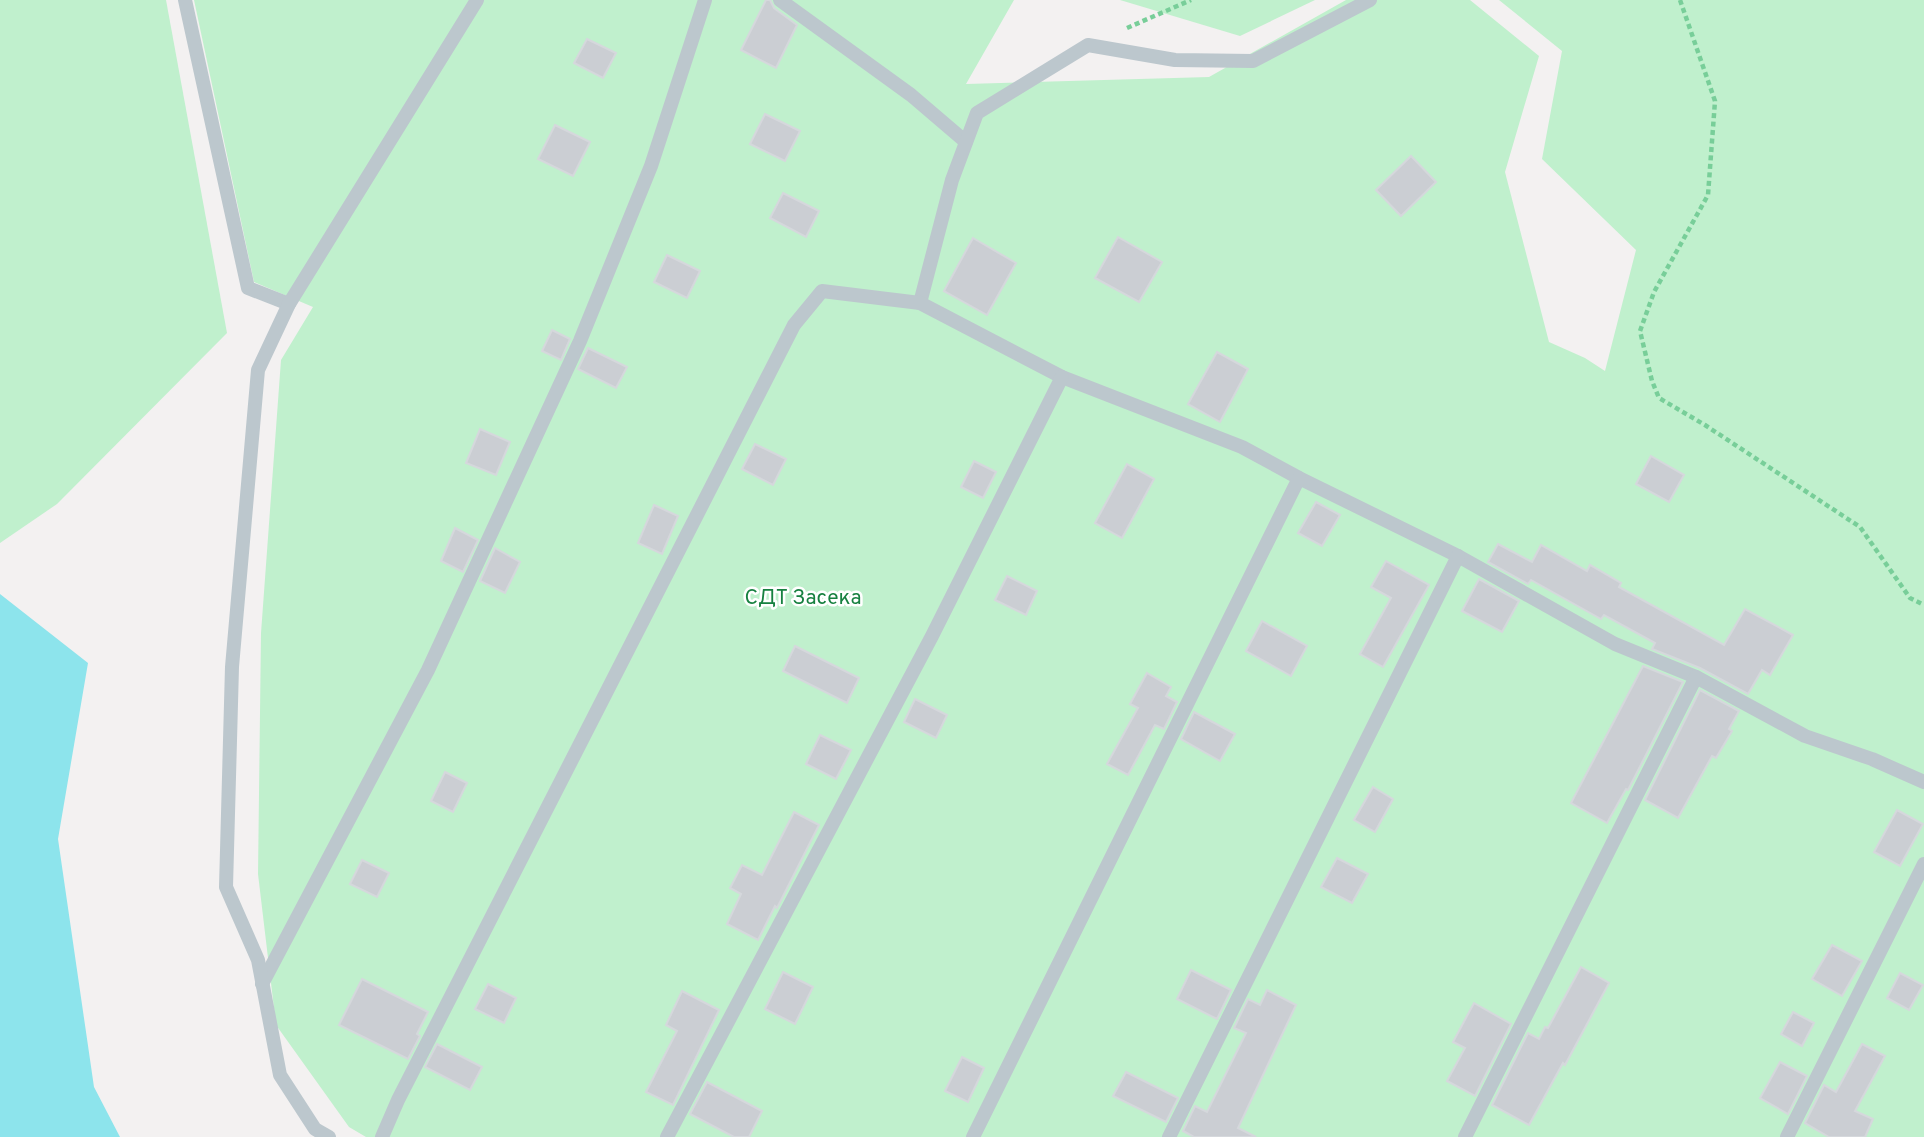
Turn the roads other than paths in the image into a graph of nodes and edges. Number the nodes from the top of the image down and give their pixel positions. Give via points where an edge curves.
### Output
1 (185, 0) edge
2 (477, 0) edge
3 (705, 0) edge
4 (780, 0) edge
5 (1370, 0) edge
6 (966, 142) junction
7 (920, 303) junction
8 (289, 304) junction
9 (1062, 377) junction
10 (1299, 478) junction
11 (1458, 556) junction
12 (1696, 677) junction
13 (1924, 782) edge
14 (1924, 864) edge
15 (262, 984) junction
16 (329, 1137) edge
17 (382, 1137) edge
18 (667, 1137) edge
19 (972, 1137) edge
20 (1169, 1137) edge
21 (1465, 1137) edge
22 (1787, 1137) edge

1 - 8 lane via 248,288
2 - 8 lane
3 - 15 lane via 651,166 580,341 428,670
4 - 6 lane via 911,95
5 - 6 lane via 1253,61 1175,60 1088,45 977,113
6 - 7 lane
7 - 9 lane
7 - 17 lane via 822,291 794,325
8 - 15 lane via 258,370 232,667 226,887 258,960
9 - 10 lane via 1242,447
9 - 18 lane via 932,636
10 - 11 lane
10 - 19 lane
11 - 12 lane via 1615,644
11 - 20 lane
12 - 13 lane via 1805,736
12 - 21 lane
14 - 22 lane
15 - 16 lane via 280,1075 315,1129

